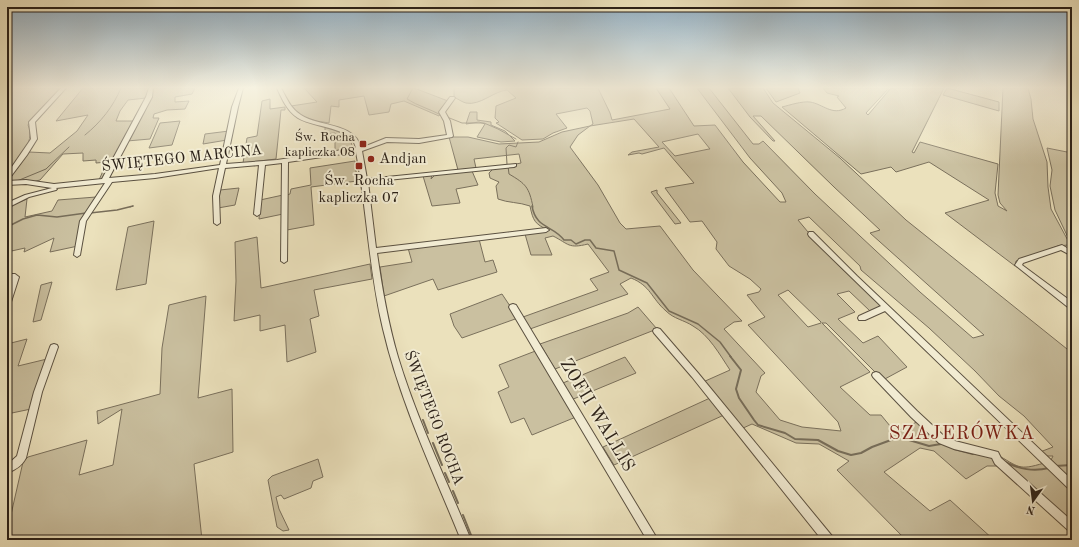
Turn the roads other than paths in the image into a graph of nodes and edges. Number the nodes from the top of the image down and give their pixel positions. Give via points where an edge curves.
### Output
1 (40, 114) edge
2 (141, 114) edge
3 (234, 114) edge
4 (295, 114) edge
5 (443, 114) edge
6 (359, 150) junction
7 (285, 161) junction
8 (262, 163) junction
9 (514, 165) dead end
10 (223, 166) junction
11 (7, 178) edge
12 (108, 180) junction
13 (364, 181) junction
14 (84, 182) junction
15 (7, 183) edge
16 (7, 206) edge
17 (257, 214) dead end
18 (217, 223) dead end
19 (546, 230) dead end
20 (811, 234) dead end
21 (374, 251) junction
22 (1072, 254) edge
23 (77, 255) dead end
24 (284, 262) dead end
25 (7, 277) edge
26 (7, 302) edge
27 (1072, 306) edge
28 (513, 307) dead end
29 (886, 307) junction
30 (862, 318) dead end
31 (657, 331) dead end
32 (54, 347) dead end
33 (876, 375) dead end
34 (7, 469) edge
35 (1072, 486) edge
36 (1072, 528) edge
37 (466, 540) edge
38 (653, 540) edge
39 (828, 540) edge

1 - 11 street via 32,122 34,139
2 - 12 street
3 - 10 street
4 - 6 street, ŚWIĘTEGO ROCHA via 347,132 356,141
5 - 6 street, ŚWIĘTEGO MARCINA via 450,136 419,141 386,140
6 - 7 street, ŚWIĘTEGO MARCINA
6 - 13 street, ŚWIĘTEGO ROCHA
7 - 8 street, ŚWIĘTEGO MARCINA
7 - 24 street
8 - 10 street, ŚWIĘTEGO MARCINA
8 - 17 street
9 - 13 street
10 - 12 street, ŚWIĘTEGO MARCINA
10 - 18 street via 216,196
12 - 14 street, ŚWIĘTEGO MARCINA
12 - 23 street via 84,221
13 - 21 street, ŚWIĘTEGO ROCHA
14 - 15 street, ŚWIĘTEGO MARCINA via 48,186 26,182
14 - 16 street via 27,196
19 - 21 street
20 - 29 street
21 - 37 street, ŚWIĘTEGO ROCHA via 384,314 398,370
22 - 27 street via 1062,247 1021,261 1018,265
25 - 26 street via 15,277
28 - 38 street, ZOFII WALLIS
29 - 30 street
29 - 35 street
31 - 39 street
32 - 34 street via 38,392 21,458
33 - 36 street via 942,440 995,455 998,461

